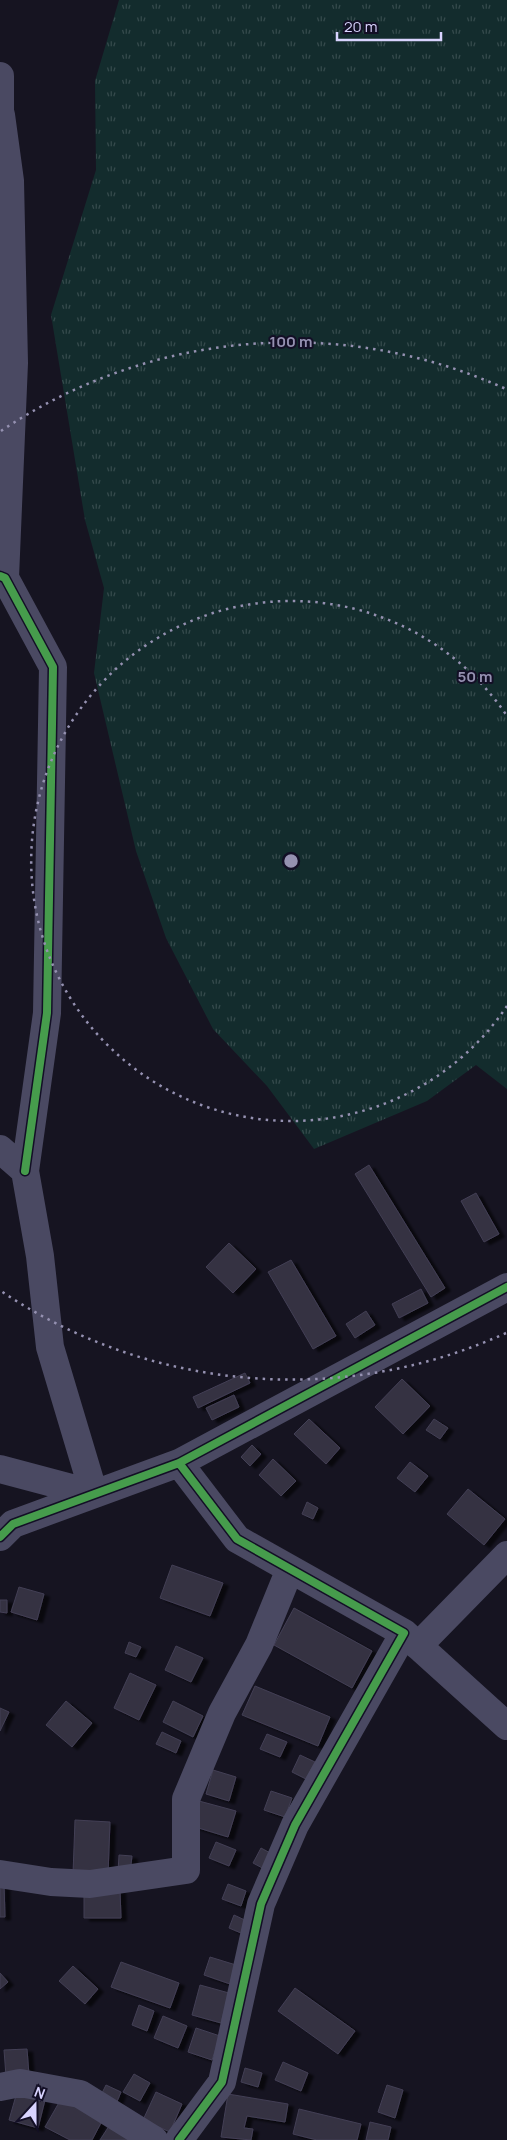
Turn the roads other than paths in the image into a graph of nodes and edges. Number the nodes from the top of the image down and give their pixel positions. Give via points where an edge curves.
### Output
1 (0, 76) edge
2 (1, 115) edge
3 (2, 577) edge
4 (0, 1149) edge
5 (25, 1171) junction
6 (507, 1287) edge
7 (179, 1462) junction
8 (0, 1469) edge
9 (94, 1494) junction
10 (0, 1537) edge
11 (507, 1555) edge
12 (290, 1568) junction
13 (411, 1640) junction
14 (507, 1726) edge
15 (0, 1874) edge
16 (0, 2087) edge
17 (154, 2140) edge
18 (179, 2140) edge

1 - 2 street
2 - 3 street via 10,181 14,363
3 - 5 street via 53,667 47,1013
4 - 5 street
5 - 9 street via 40,1256 50,1347
6 - 7 street
7 - 9 street
7 - 12 street via 237,1539
8 - 9 street
9 - 10 street via 13,1524
11 - 13 street
12 - 13 street
12 - 15 street via 259,1645 222,1713 186,1800 186,1870 90,1884
13 - 14 street
13 - 18 street via 295,1826 261,1904 222,2082
16 - 17 street via 20,2083 80,2094

